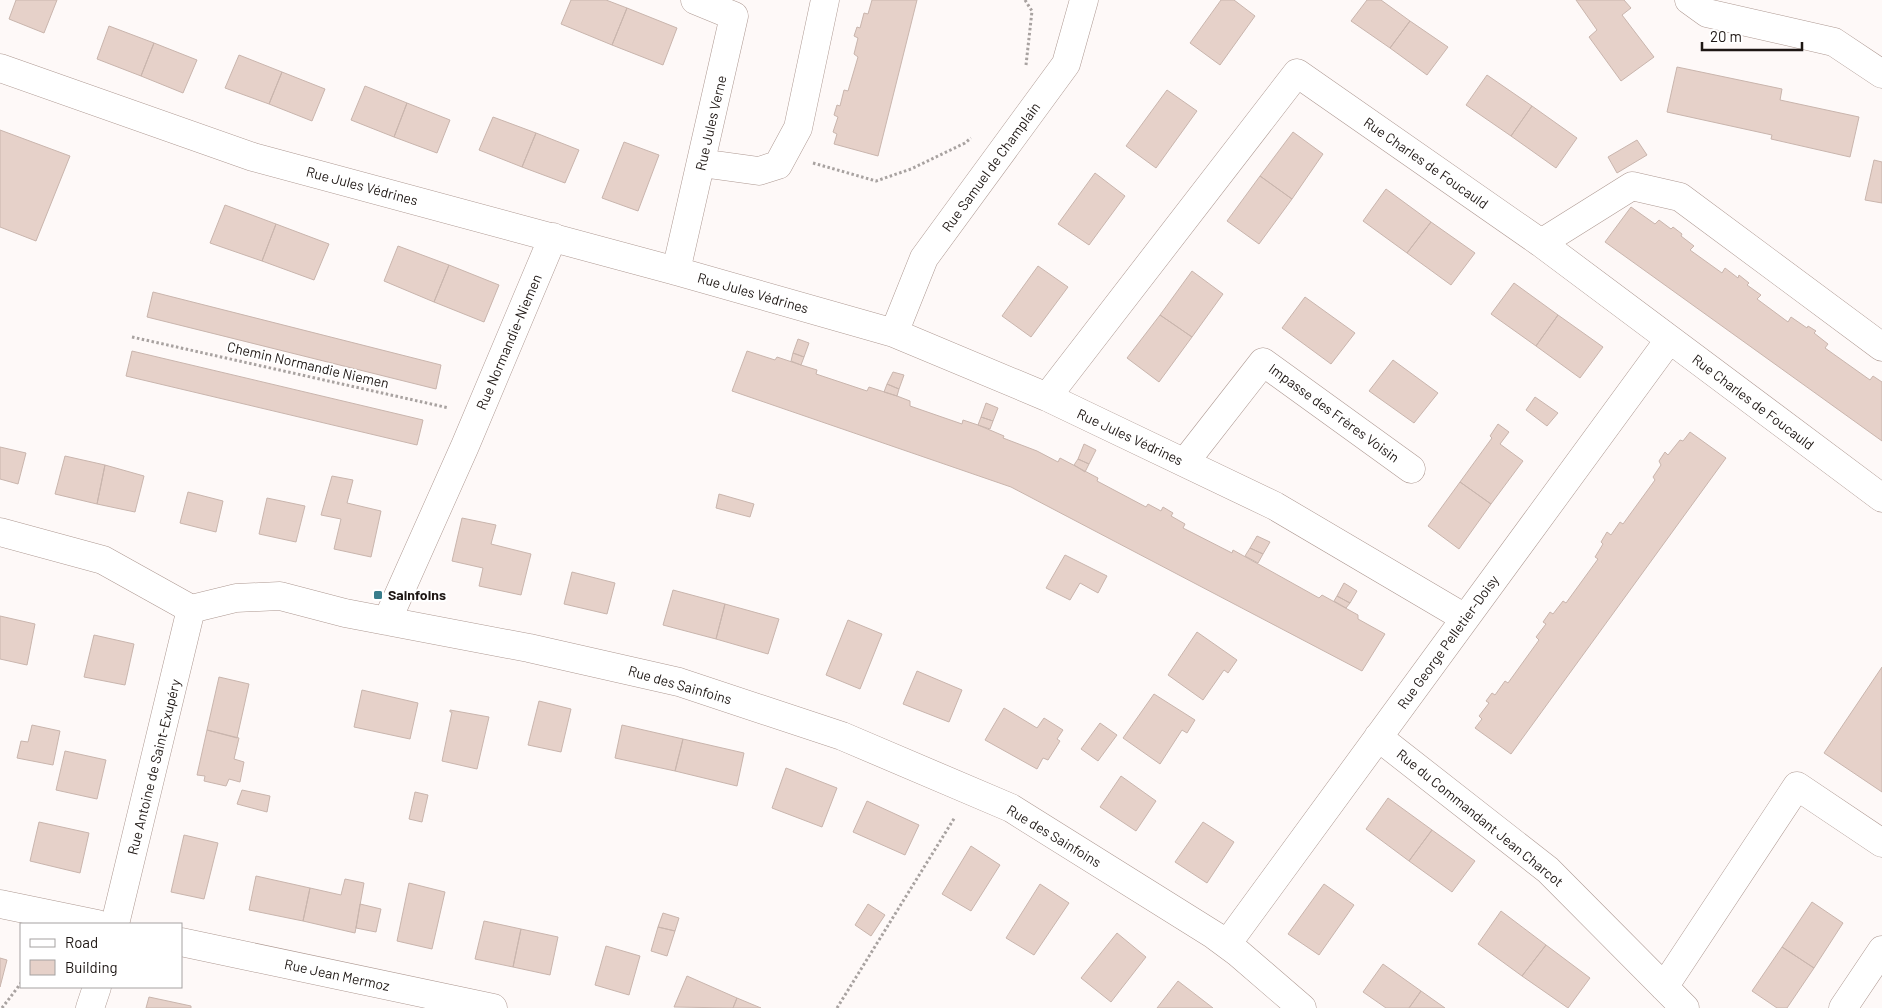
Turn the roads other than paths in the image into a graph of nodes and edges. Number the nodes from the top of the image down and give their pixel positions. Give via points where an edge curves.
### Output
1 (695, 0) edge
2 (826, 0) edge
3 (1084, 0) edge
4 (1689, 0) edge
5 (738, 8) edge
6 (0, 68) edge
7 (1882, 74) edge
8 (702, 163) junction
9 (552, 237) junction
10 (1541, 243) junction
11 (676, 271) junction
12 (894, 333) junction
13 (1669, 340) junction
14 (1882, 347) edge
15 (1047, 397) junction
16 (1184, 462) junction
17 (1411, 469) dead end
18 (1882, 498) edge
19 (0, 532) edge
20 (191, 609) junction
21 (1465, 618) junction
22 (387, 621) junction
23 (1378, 737) junction
24 (1882, 843) edge
25 (0, 904) edge
26 (92, 923) edge
27 (115, 923) edge
28 (182, 942) edge
29 (1227, 944) junction
30 (1882, 950) edge
31 (1664, 987) junction
32 (97, 988) edge
33 (90, 1008) edge
34 (493, 1008) edge
35 (1302, 1008) edge
36 (1685, 1008) edge
37 (1843, 1008) edge

1 - 5 street, Rue Jules Verne
2 - 8 street via 798,128 778,165 758,171
3 - 12 street, Rue Samuel de Champlain via 1066,64 924,258
4 - 7 street via 1707,13 1834,42
5 - 8 street, Rue Jules Verne
6 - 9 street, Rue Jules Védrines via 253,157
8 - 11 street, Rue Jules Verne
9 - 11 street, Rue Jules Védrines
9 - 22 street, Rue Normandie-Niemen via 466,446
10 - 13 street, Rue Charles de Foucauld
10 - 14 street via 1632,186 1680,196
10 - 15 street, Rue Charles de Foucauld via 1297,73
11 - 12 street, Rue Jules Védrines
12 - 15 street, Rue Jules Védrines
13 - 18 street, Rue Charles de Foucauld
13 - 21 street, Rue George Pelletier-Doisy
15 - 16 street, Rue Jules Védrines
16 - 17 street, Impasse des Frères Voisin via 1263,362
16 - 21 street, Rue Jules Védrines via 1275,506
19 - 20 street via 103,560
20 - 22 street, Rue des Sainfoins via 236,598 280,596
20 - 27 street, Rue Antoine de Saint-Exupéry
21 - 23 street, Rue George Pelletier-Doisy
22 - 29 street, Rue des Sainfoins via 529,648 679,682 842,736 1011,808
23 - 29 street, Rue George Pelletier-Doisy
23 - 31 street, Rue du Commandant Jean Charcot via 1548,870
24 - 31 street via 1797,786
25 - 26 street
28 - 34 street, Rue Jean Mermoz
29 - 35 street, Rue des Sainfoins
30 - 37 street
31 - 36 street, Rue du Commandant Jean Charcot
32 - 33 street

